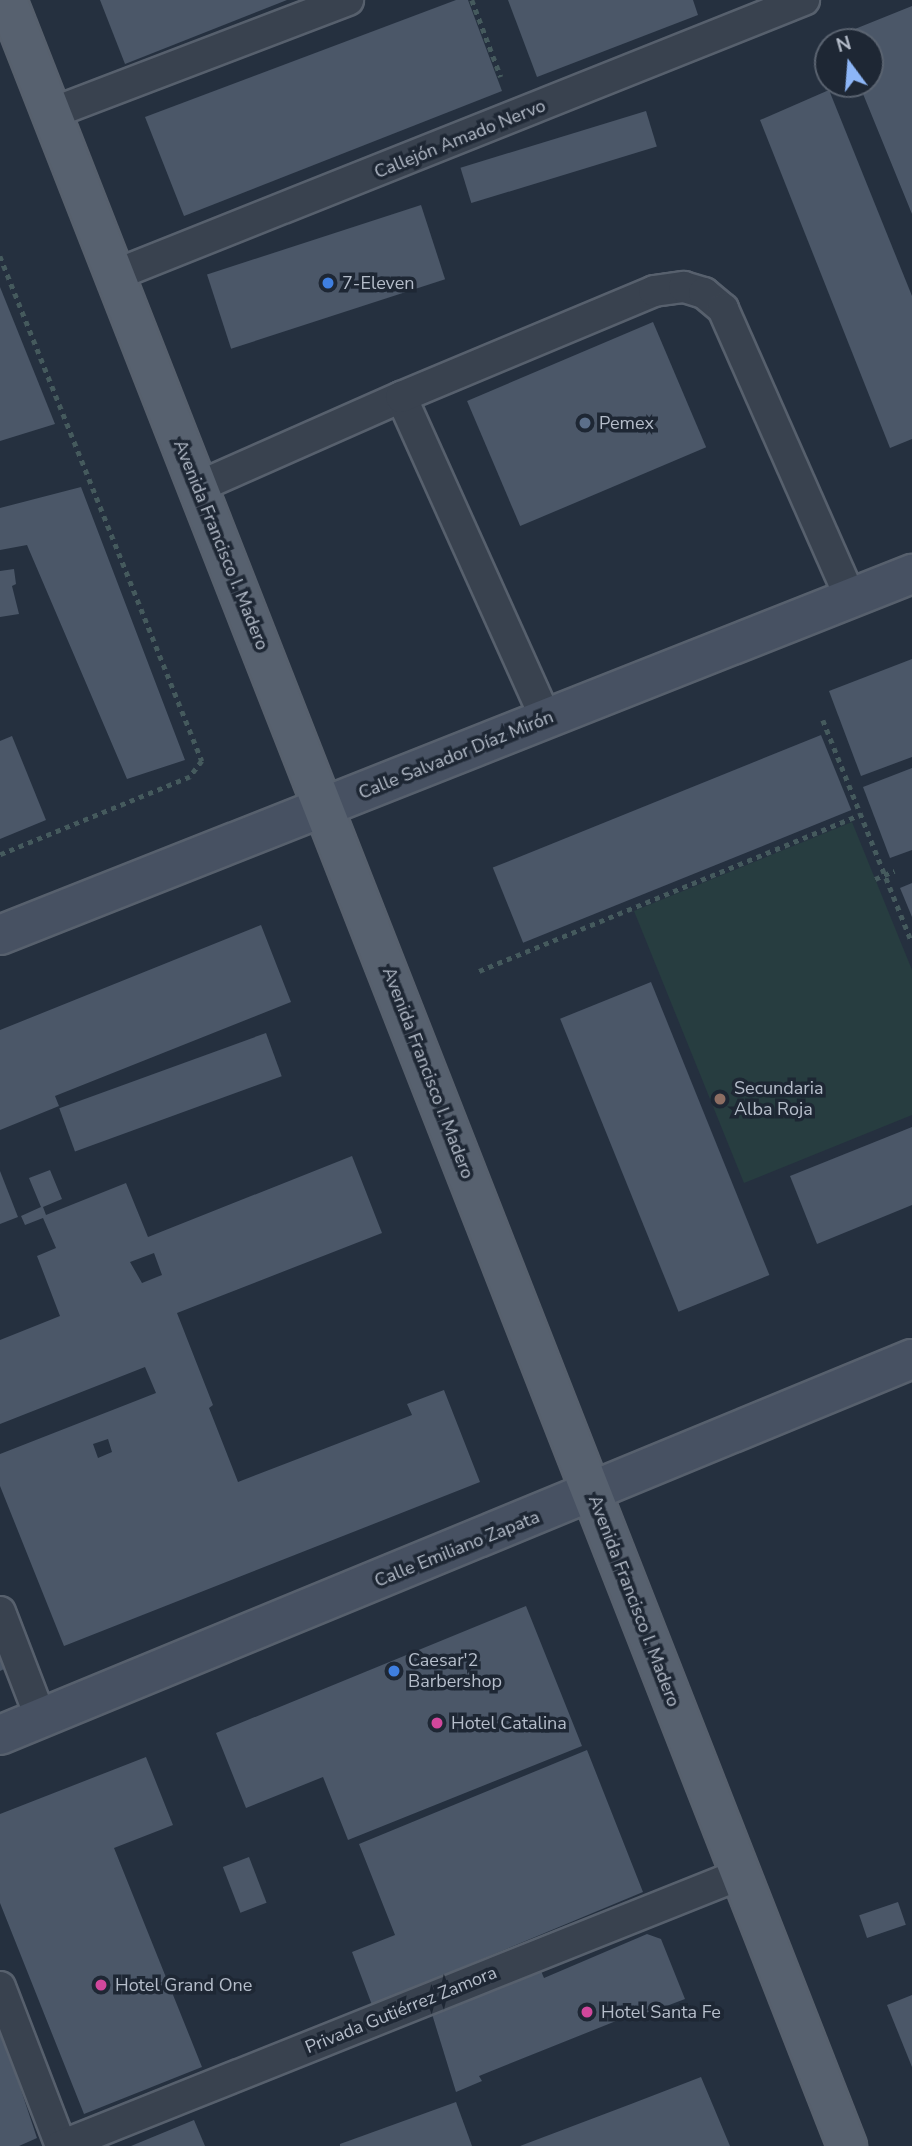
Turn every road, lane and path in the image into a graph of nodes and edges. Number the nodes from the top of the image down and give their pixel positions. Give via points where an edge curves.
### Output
1 (7, 0) edge
2 (348, 0) edge
3 (472, 0) edge
4 (804, 0) edge
5 (52, 113) junction
6 (516, 117) junction
7 (0, 256) edge
8 (115, 275) junction
9 (401, 397) junction
10 (198, 486) junction
11 (912, 574) edge
12 (851, 599) junction
13 (546, 719) junction
14 (823, 720) dead end
15 (325, 808) junction
16 (861, 814) junction
17 (0, 855) edge
18 (894, 871) dead end
19 (885, 874) junction
20 (875, 879) dead end
21 (0, 935) edge
22 (912, 942) edge
23 (480, 971) dead end
24 (912, 1359) edge
25 (593, 1494) junction
26 (0, 1612) edge
27 (41, 1719) junction
28 (0, 1735) edge
29 (741, 1874) junction
30 (0, 1987) edge
31 (847, 2146) edge

1 - 5 main road, Avenida Francisco I. Madero
2 - 5 lane
3 - 6 path
4 - 6 lane, Callejón Amado Nervo
5 - 8 main road, Avenida Francisco I. Madero
6 - 8 lane, Callejón Amado Nervo
7 - 17 path via 202,761 190,777
8 - 10 main road, Avenida Francisco I. Madero
9 - 10 lane
9 - 12 lane via 654,291 684,287 704,293 723,309
9 - 13 lane
10 - 15 main road, Avenida Francisco I. Madero
11 - 12 main road, Calle Salvador Díaz Mirón
12 - 13 main road, Calle Salvador Díaz Mirón
13 - 15 main road, Calle Salvador Díaz Mirón
14 - 16 path
15 - 21 main road, Calle Salvador Díaz Mirón
15 - 25 main road, Avenida Francisco I. Madero
16 - 19 path
16 - 23 path
18 - 19 path
19 - 20 path
19 - 22 path
24 - 25 main road, Calle Emiliano Zapata
25 - 27 main road, Calle Emiliano Zapata
25 - 29 main road, Avenida Francisco I. Madero
26 - 27 lane
27 - 28 main road, Calle Emiliano Zapata
29 - 30 lane, Privada Gutiérrez Zamora via 61,2146
29 - 31 main road, Avenida Francisco I. Madero

